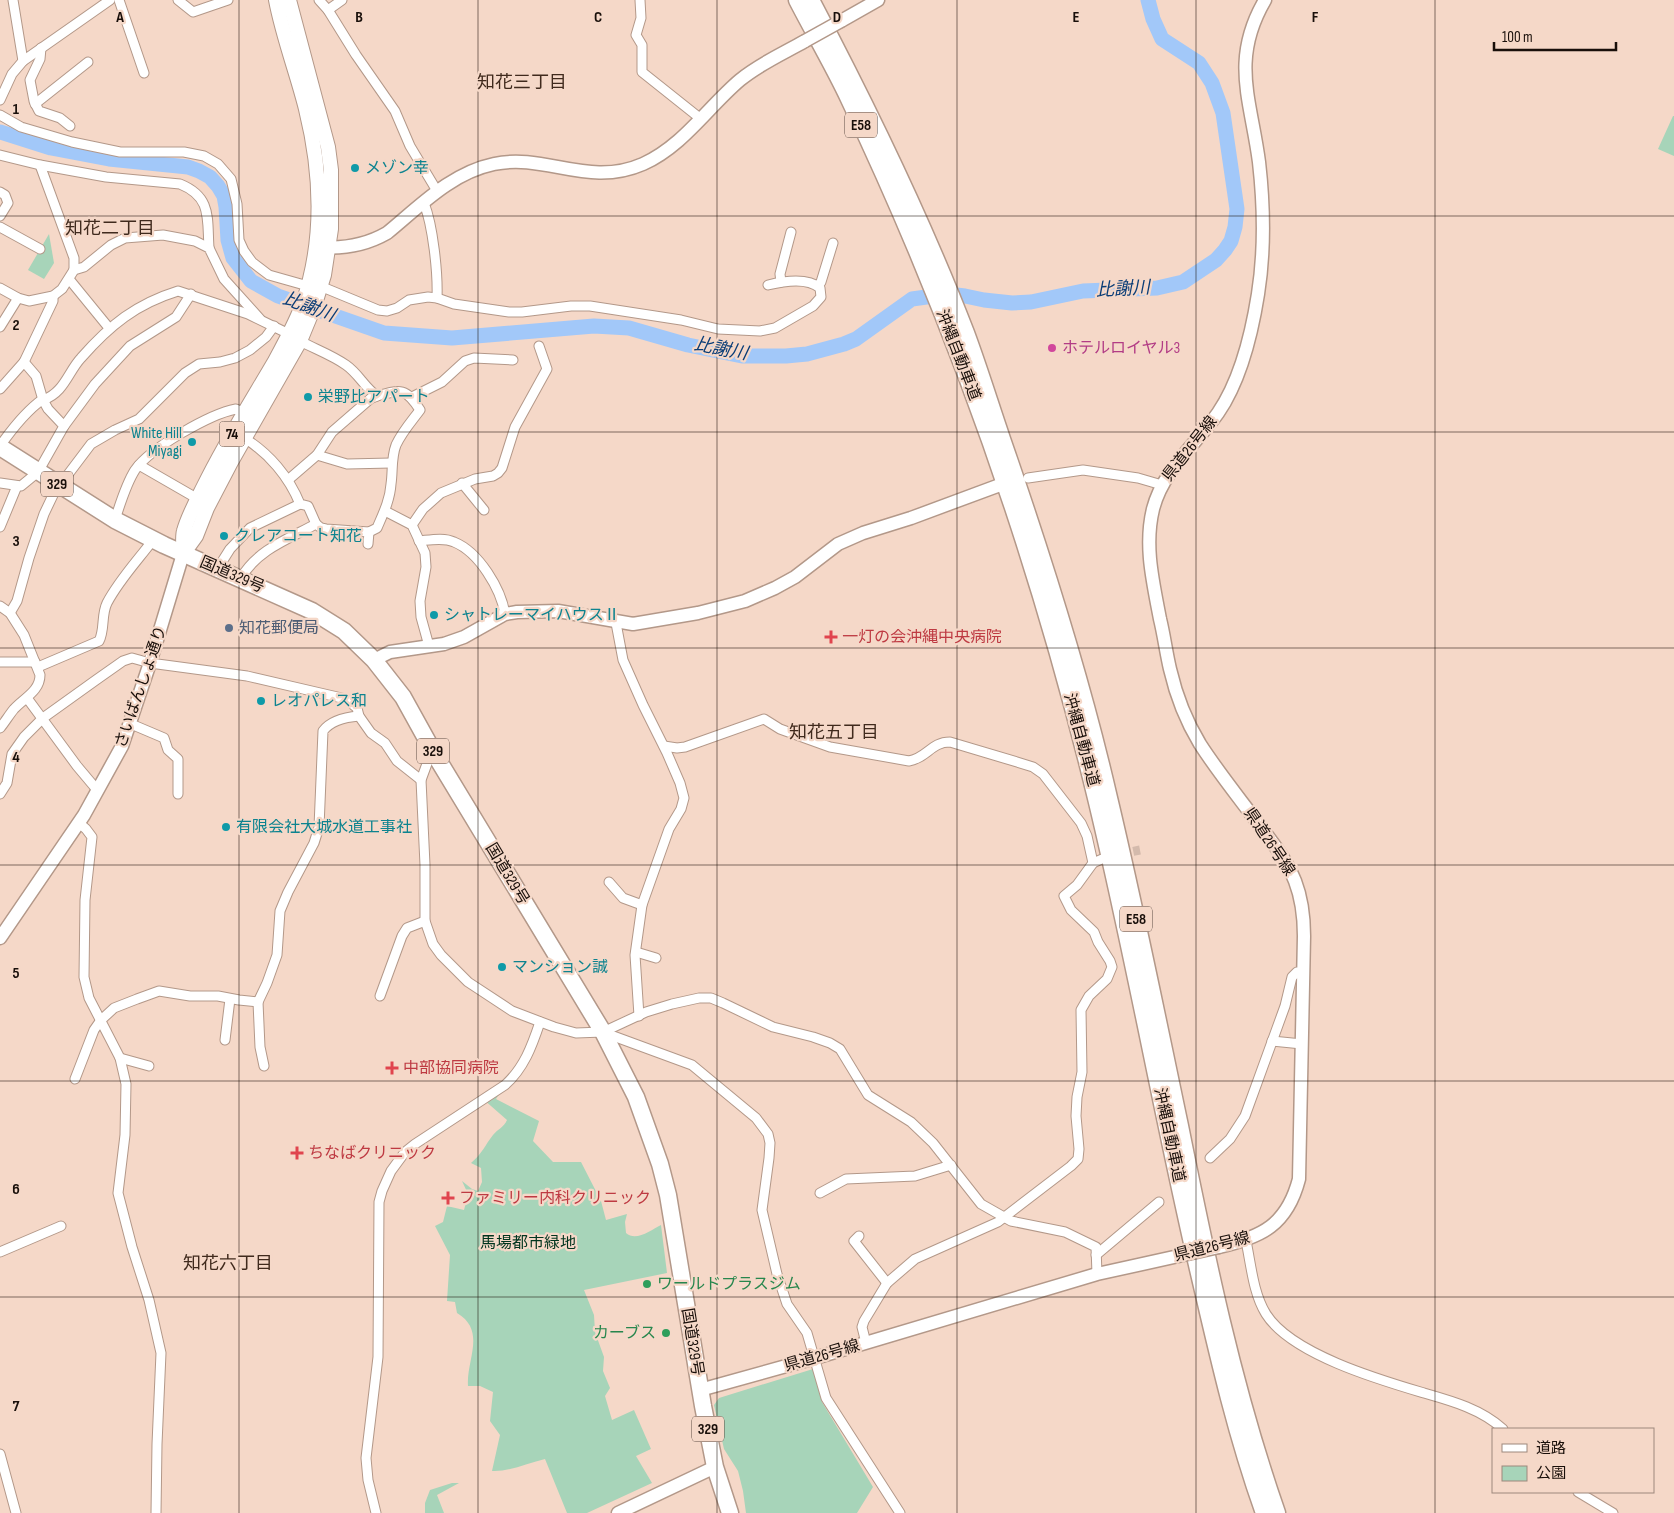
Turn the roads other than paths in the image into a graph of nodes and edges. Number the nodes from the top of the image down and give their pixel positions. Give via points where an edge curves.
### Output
1 (13, 0) edge
2 (110, 0) edge
3 (119, 0) edge
4 (178, 0) edge
5 (228, 0) edge
6 (276, 0) edge
7 (289, 0) edge
8 (319, 0) edge
9 (342, 0) edge
10 (640, 0) edge
11 (797, 0) edge
12 (811, 0) edge
13 (878, 0) edge
14 (1265, 0) edge
15 (328, 10) junction
16 (41, 48) junction
17 (23, 61) junction
18 (88, 62) dead end
19 (144, 73) dead end
20 (0, 100) edge
21 (35, 104) junction
22 (0, 114) edge
23 (701, 118) junction
24 (70, 126) dead end
25 (0, 155) edge
26 (40, 166) junction
27 (437, 191) junction
28 (0, 192) edge
29 (424, 203) junction
30 (0, 216) edge
31 (0, 227) edge
32 (791, 232) dead end
33 (833, 243) dead end
34 (323, 247) junction
35 (209, 248) junction
36 (40, 249) dead end
37 (924, 251) junction
38 (74, 270) junction
39 (69, 280) junction
40 (781, 282) junction
41 (768, 286) dead end
42 (818, 286) junction
43 (0, 288) edge
44 (314, 288) junction
45 (192, 294) junction
46 (54, 296) junction
47 (18, 298) junction
48 (437, 298) junction
49 (260, 319) junction
50 (274, 326) junction
51 (0, 327) edge
52 (109, 328) junction
53 (294, 338) junction
54 (961, 338) junction
55 (539, 346) dead end
56 (513, 360) dead end
57 (24, 362) junction
58 (0, 389) edge
59 (377, 396) junction
60 (412, 397) junction
61 (43, 400) junction
62 (244, 413) junction
63 (64, 426) junction
64 (244, 438) junction
65 (0, 446) edge
66 (316, 455) junction
67 (391, 463) junction
68 (139, 465) junction
69 (38, 472) junction
70 (1028, 478) dead end
71 (288, 480) junction
72 (0, 483) edge
73 (462, 483) junction
74 (1000, 485) dead end
75 (1162, 485) junction
76 (17, 486) junction
77 (60, 486) junction
78 (198, 499) junction
79 (300, 504) junction
80 (484, 510) dead end
81 (385, 511) junction
82 (115, 520) junction
83 (316, 524) junction
84 (412, 525) junction
85 (0, 527) edge
86 (369, 532) junction
87 (153, 540) junction
88 (419, 541) junction
89 (368, 544) dead end
90 (183, 554) junction
91 (218, 568) junction
92 (241, 578) junction
93 (0, 606) edge
94 (10, 614) junction
95 (506, 614) junction
96 (616, 623) junction
97 (429, 646) junction
98 (374, 660) junction
99 (0, 662) edge
100 (150, 663) junction
101 (36, 664) junction
102 (27, 698) junction
103 (360, 716) junction
104 (43, 718) junction
105 (131, 724) junction
106 (0, 728) edge
107 (664, 746) junction
108 (434, 753) junction
109 (421, 780) junction
110 (98, 791) junction
111 (0, 794) edge
112 (178, 794) dead end
113 (79, 823) junction
114 (1102, 859) dead end
115 (1093, 863) junction
116 (609, 882) dead end
117 (642, 905) junction
118 (425, 921) junction
119 (0, 938) edge
120 (636, 952) junction
121 (656, 958) dead end
122 (1303, 972) junction
123 (380, 996) dead end
124 (230, 999) junction
125 (258, 1002) junction
126 (639, 1016) junction
127 (101, 1020) junction
128 (540, 1022) junction
129 (603, 1032) junction
130 (225, 1040) dead end
131 (1272, 1042) junction
132 (1302, 1044) junction
133 (120, 1058) junction
134 (150, 1066) dead end
135 (264, 1066) dead end
136 (75, 1079) dead end
137 (1210, 1158) dead end
138 (951, 1165) junction
139 (820, 1193) dead end
140 (1159, 1202) dead end
141 (1006, 1218) junction
142 (61, 1226) dead end
143 (859, 1236) dead end
144 (1246, 1240) junction
145 (0, 1252) edge
146 (1096, 1255) junction
147 (1096, 1274) junction
148 (887, 1283) junction
149 (866, 1343) junction
150 (815, 1358) junction
151 (700, 1390) junction
152 (1502, 1428) edge
153 (0, 1454) edge
154 (716, 1467) junction
155 (1580, 1493) edge
156 (16, 1513) edge
157 (156, 1513) edge
158 (376, 1513) edge
159 (618, 1513) edge
160 (730, 1513) edge
161 (900, 1513) edge
162 (1264, 1513) edge
163 (1277, 1513) edge
164 (1614, 1513) edge

1 - 17 street
2 - 16 street
3 - 19 street
4 - 5 street via 193,12
6 - 34 main road, 74 via 314,146
7 - 34 main road, 74 via 328,146 332,203
8 - 15 street
9 - 15 street
10 - 23 street via 641,18 636,35 642,45 642,72
11 - 37 highway, 沖縄自動車道 / E58
12 - 37 highway, 沖縄自動車道 / E58 via 859,91
13 - 23 main road, bridge via 742,78
14 - 75 main road, 県道26号線 via 1250,31 1245,66 1246,93 1259,160 1263,214 1262,270 1252,324 1227,397
15 - 27 street via 395,111 410,146
16 - 17 street
16 - 21 street via 40,59 30,80
17 - 20 street via 12,74
18 - 21 street
21 - 24 street via 39,111 60,118
22 - 44 street via 21,127 120,152 184,152 204,156 218,164 231,179 238,204 239,240 252,262 269,275
23 - 27 main road via 664,152 624,171 587,173 535,164 494,164 473,170
25 - 26 street
26 - 35 street via 191,188 203,202
26 - 38 street via 74,258
27 - 29 main road
28 - 30 street via 8,203
29 - 34 main road via 376,239 349,247
29 - 48 street via 428,212
31 - 36 street
32 - 40 street via 780,274
33 - 42 street
34 - 44 main road, 74
35 - 38 street via 196,241 163,235 125,238 84,267
35 - 49 street via 224,279
37 - 54 highway, 沖縄自動車道 / E58
38 - 39 street
39 - 46 street
39 - 52 street
40 - 41 street
40 - 42 street via 797,281
42 - 48 street via 821,297 813,306 775,328 760,331 718,329 590,306 509,312 454,304
43 - 47 street
44 - 48 street via 387,311 410,300
44 - 53 main road, 74
45 - 49 street
45 - 52 street via 169,293 140,306
45 - 63 street via 176,317 130,346 95,384
46 - 47 street via 29,301
46 - 57 street
47 - 51 street
49 - 50 street
50 - 53 street
50 - 77 street via 266,337 235,358 199,364 185,373 139,419 91,444
52 - 61 street via 79,360 61,388
53 - 59 street via 346,364
53 - 62 main road, 74
53 - 64 main road, 74
54 - 162 highway, 沖縄自動車道 / E58 via 1062,668 1096,797 1188,1228 1225,1385
54 - 163 highway, 沖縄自動車道 / E58 via 1039,546 1077,674 1113,814 1236,1379
55 - 73 street via 547,368 516,427 502,468 493,476
56 - 60 street via 474,358 465,361 442,382
57 - 58 street
57 - 61 street via 36,376
59 - 60 street via 403,391
59 - 66 street via 332,432
60 - 67 street via 420,410 401,436
61 - 63 street
61 - 65 street
62 - 68 street via 236,410 211,416
62 - 78 main road, 74
63 - 69 street
64 - 71 street via 258,446
64 - 90 main road, 74 via 196,536
65 - 69 highway, 国道329号 / 329
66 - 67 street via 347,464
66 - 71 street
67 - 81 street via 391,484
68 - 78 street
68 - 82 street
69 - 76 street
69 - 77 highway, 国道329号 / 329
70 - 75 street via 1083,470
71 - 79 street
72 - 76 street
73 - 80 street
73 - 84 street via 433,499
74 - 96 main road via 838,544 795,577 760,595 654,622
75 - 122 main road, 県道26号線 via 1150,523 1149,556 1170,670 1183,712 1198,740 1277,849 1295,880 1303,910
76 - 85 street
77 - 82 highway, 国道329号 / 329
77 - 94 street via 44,514
78 - 90 main road, 74 via 184,531
79 - 83 street via 308,506
79 - 91 street via 250,528
81 - 84 street
81 - 86 street via 377,528
82 - 87 highway, 国道329号 / 329
83 - 86 street via 326,530
83 - 92 street via 260,555
84 - 88 street
86 - 89 street
87 - 90 highway, 国道329号 / 329
87 - 101 street via 106,606 99,641
88 - 95 street via 454,541 475,556 492,580
88 - 97 street via 425,553 420,600
90 - 91 highway, 国道329号 / 329
90 - 100 main road, さいばんしょ通り
91 - 92 highway, 国道329号 / 329
92 - 98 highway, 国道329号 / 329 via 328,620 360,644
93 - 94 street
94 - 101 street via 24,635
95 - 96 main road via 558,611
95 - 97 main road via 464,638
96 - 107 street via 623,660
97 - 98 main road via 390,652
98 - 108 highway, 国道329号 / 329 via 403,698
99 - 101 street
100 - 103 street via 247,676 333,696 352,703
100 - 104 street via 132,658 123,661
100 - 105 main road, さいばんしょ通り
101 - 102 street via 40,681
102 - 104 street
102 - 106 street
103 - 109 street via 397,761
103 - 125 street via 329,724 322,731 319,827 280,911 277,955
104 - 110 street
104 - 111 street via 12,754 8,783
105 - 110 main road, さいばんしょ通り
105 - 112 street via 164,738 168,750 178,758
107 - 115 street via 685,747 764,719 780,729 830,747 910,761 918,759 940,742 950,742 1033,767 1043,774 1081,824
107 - 117 street via 684,798
108 - 109 street
108 - 129 highway, 国道329号 / 329
109 - 118 street
110 - 113 main road, さいばんしょ通り
113 - 119 main road, さいばんしょ通り
113 - 127 street via 92,837 84,977 89,998
114 - 115 street
115 - 141 street via 1077,885 1064,896 1071,910 1094,932 1112,967 1082,1010 1082,1072 1076,1116 1078,1159
116 - 117 street via 623,898
117 - 120 street
118 - 123 street via 407,928 402,936
118 - 128 street via 433,944 468,982 512,1011
120 - 121 street
120 - 126 street
122 - 131 street via 1292,977 1291,989
122 - 132 main road, 県道26号線
124 - 125 street
124 - 127 street via 159,991 114,1008
124 - 130 street
125 - 135 street
126 - 129 street
126 - 138 street via 672,1004 711,998 773,1028 830,1043 840,1050 868,1095 911,1122
127 - 133 street
127 - 136 street
128 - 129 street via 576,1033
128 - 158 street via 528,1054 512,1078 405,1152 382,1191 379,1208 378,1373 366,1458
129 - 150 street via 692,1065 756,1118 768,1134 769,1158 762,1210 787,1304 807,1334
129 - 151 highway, 国道329号 / 329 via 636,1097 664,1180
131 - 132 street
131 - 137 street via 1245,1116 1230,1139
132 - 144 main road, 県道26号線 via 1300,1169 1296,1187 1278,1220
133 - 134 street
133 - 157 street via 126,1084 126,1104 118,1194 161,1353
138 - 139 street via 915,1176 846,1180
138 - 141 street via 981,1204
140 - 146 street
141 - 146 street via 1065,1232 1096,1248
141 - 148 street via 915,1259
142 - 145 street
143 - 148 street via 854,1241
144 - 147 main road, 県道26号線, bridge
144 - 152 street via 1266,1314 1286,1336 1376,1379 1444,1398 1473,1410
146 - 147 street
147 - 149 main road, 県道26号線
148 - 149 street via 864,1321 862,1327
149 - 150 main road, 県道26号線
150 - 151 main road, 県道26号線
150 - 161 street via 826,1398
151 - 154 highway, 国道329号 / 329
153 - 156 street
154 - 159 main road
154 - 160 highway, 国道329号 / 329
155 - 164 street

